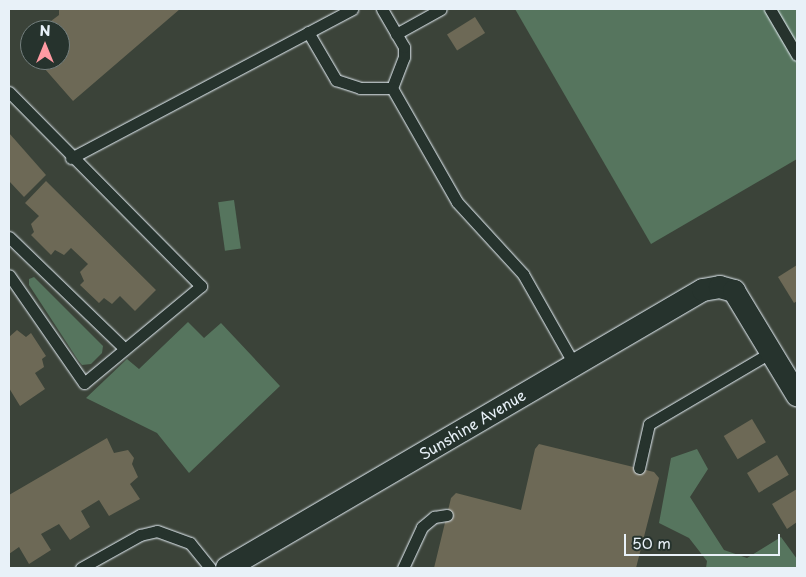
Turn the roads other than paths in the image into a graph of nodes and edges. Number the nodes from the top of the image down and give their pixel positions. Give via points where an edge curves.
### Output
1 (352, 9) edge
2 (382, 9) edge
3 (441, 9) edge
4 (770, 9) edge
5 (308, 32) junction
6 (396, 34) junction
7 (797, 55) edge
8 (392, 88) junction
9 (9, 92) edge
10 (71, 158) junction
11 (9, 237) edge
12 (9, 276) edge
13 (124, 349) junction
14 (771, 352) junction
15 (574, 364) junction
16 (797, 395) edge
17 (638, 468) dead end
18 (447, 515) dead end
19 (81, 568) edge
20 (210, 568) edge
21 (227, 568) edge
22 (404, 568) edge

1 - 5 lane
2 - 6 lane
3 - 6 lane
4 - 7 lane
5 - 8 lane via 336,80 360,88
5 - 10 lane
6 - 8 lane via 404,57
8 - 15 lane via 457,202 523,274
9 - 10 lane
10 - 13 lane via 201,286
11 - 13 lane
12 - 13 lane via 84,383
14 - 15 street, Sunshine Avenue via 734,291 720,287 695,294
14 - 16 street
14 - 17 lane via 649,424
15 - 21 street, Sunshine Avenue
18 - 22 lane via 434,517 422,527
19 - 20 lane via 140,535 157,530 190,543

